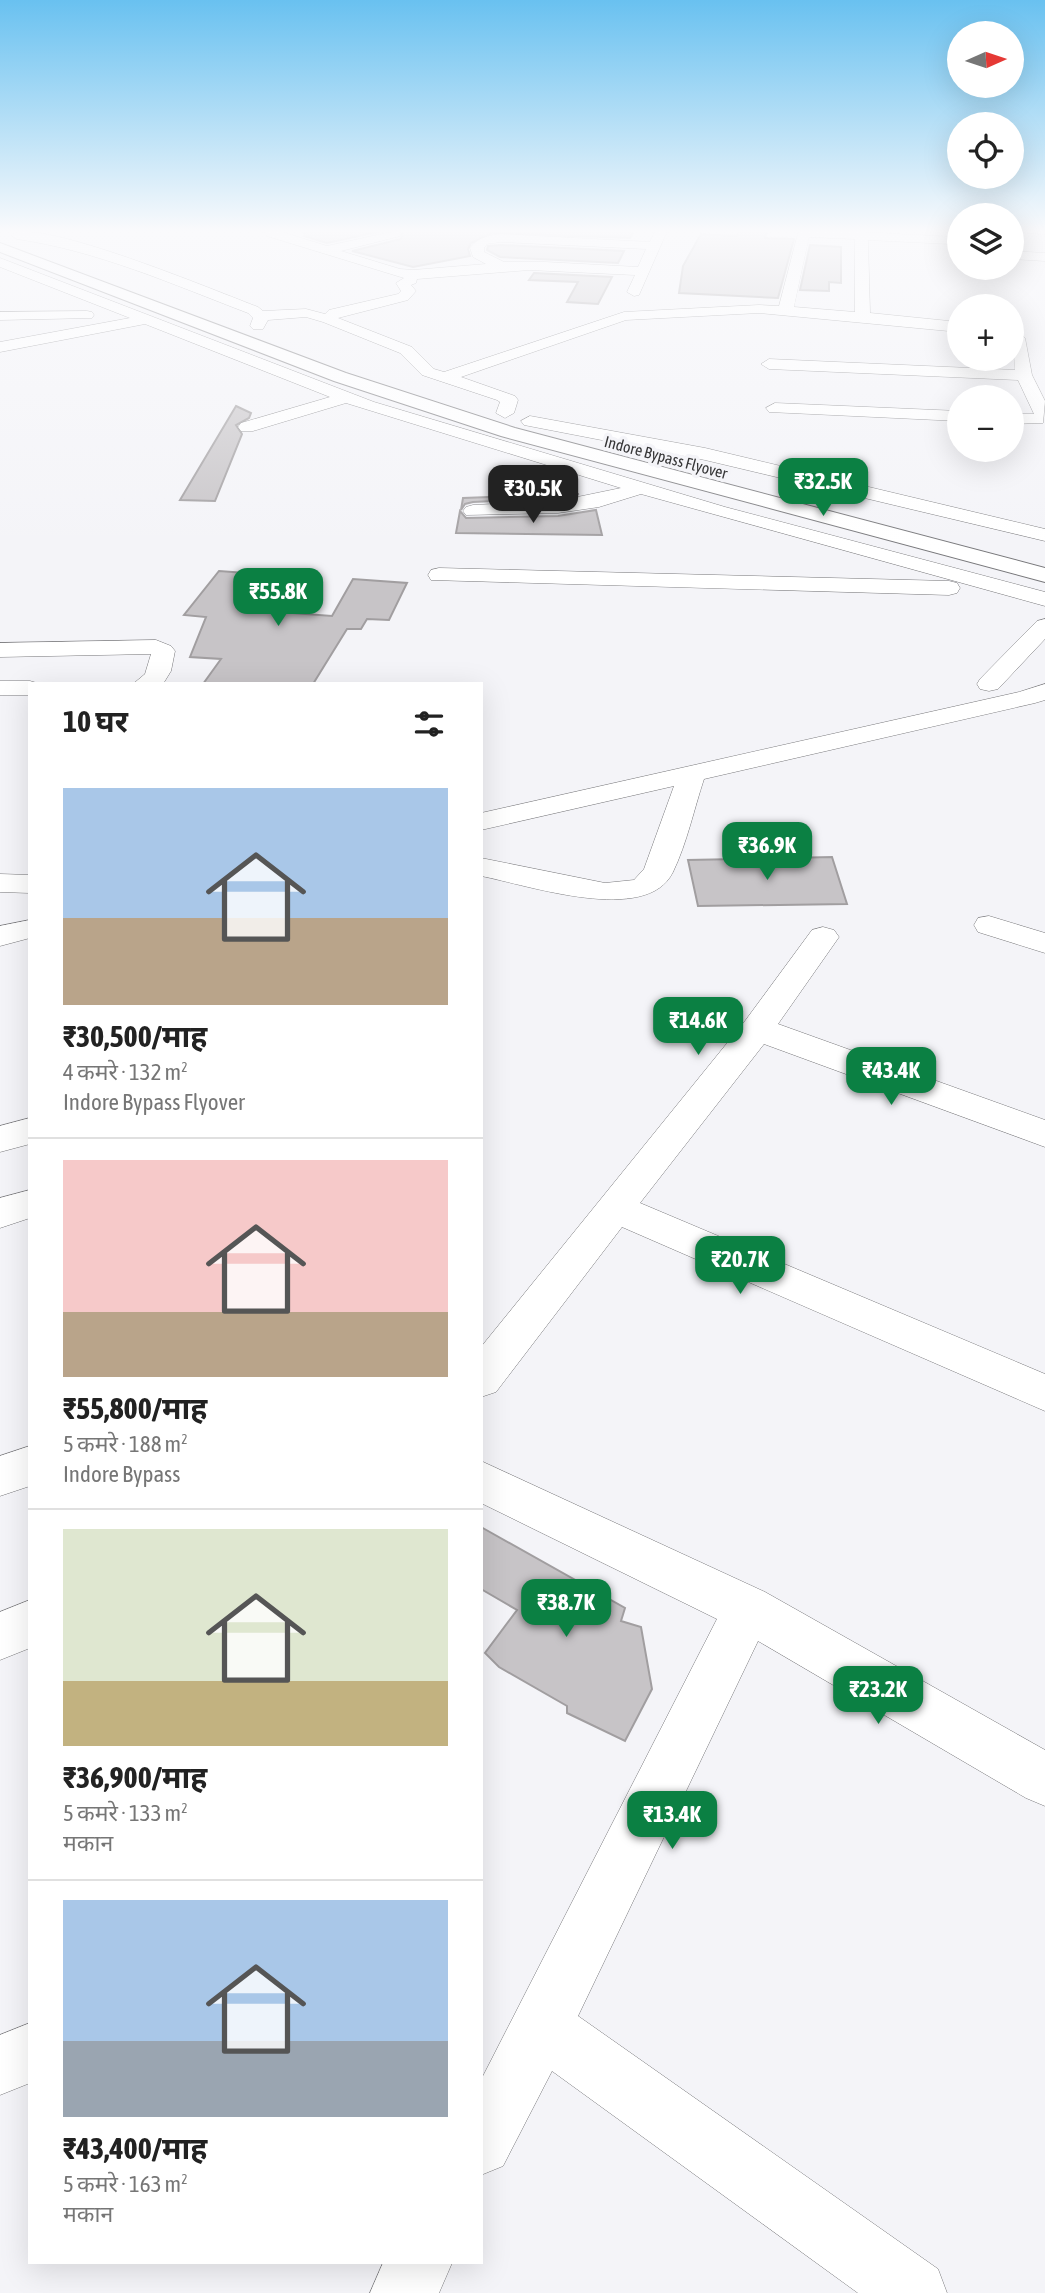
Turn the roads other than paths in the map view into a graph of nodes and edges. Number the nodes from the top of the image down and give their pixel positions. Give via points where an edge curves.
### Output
1 (28, 336) edge
2 (60, 336) edge
3 (201, 336) edge
4 (212, 336) edge
5 (367, 336) edge
6 (565, 336) edge
7 (592, 336) edge
8 (0, 340) edge
9 (0, 347) edge
10 (250, 352) junction
11 (540, 362) dead end
12 (769, 364) dead end
13 (375, 370) dead end
14 (1023, 371) edge
15 (1024, 376) junction
16 (445, 377) junction
17 (345, 398) junction
18 (775, 408) dead end
19 (510, 409) junction
20 (947, 415) edge
21 (1024, 419) edge
22 (530, 421) junction
23 (247, 426) dead end
24 (590, 473) junction
25 (640, 488) junction
26 (473, 511) dead end
27 (1045, 535) edge
28 (1045, 554) edge
29 (439, 575) dead end
30 (1045, 575) edge
31 (1010, 590) junction
32 (1045, 599) edge
33 (1045, 626) edge
34 (0, 650) edge
35 (150, 682) edge
36 (989, 684) junction
37 (0, 688) edge
38 (28, 688) edge
39 (1036, 695) edge
40 (692, 774) junction
41 (483, 801) edge
42 (483, 822) edge
43 (483, 867) edge
44 (0, 883) edge
45 (28, 884) edge
46 (28, 904) edge
47 (0, 910) edge
48 (989, 925) dead end
49 (28, 929) edge
50 (0, 936) edge
51 (823, 937) dead end
52 (1045, 943) edge
53 (757, 1028) junction
54 (28, 1132) edge
55 (1045, 1134) edge
56 (0, 1139) edge
57 (28, 1205) edge
58 (615, 1208) junction
59 (0, 1213) edge
60 (483, 1376) edge
61 (1045, 1394) edge
62 (28, 1467) edge
63 (0, 1476) edge
64 (483, 1482) edge
65 (748, 1609) junction
66 (28, 1625) edge
67 (0, 1636) edge
68 (1045, 1779) edge
69 (542, 2027) junction
70 (28, 2054) edge
71 (0, 2065) edge
72 (483, 2140) edge
73 (418, 2264) edge
74 (403, 2293) edge
75 (914, 2293) edge

1 - 8 street
2 - 9 street
3 - 10 street
4 - 10 highway
5 - 16 street via 407,350 428,372
6 - 16 street
7 - 11 street
10 - 17 street
10 - 19 highway via 392,395
12 - 15 street
13 - 19 highway
14 - 15 street
15 - 21 street via 1044,416
16 - 19 street via 491,391
17 - 23 street
17 - 24 street
18 - 20 street
19 - 22 highway, Indore Bypass Flyover
19 - 24 highway
19 - 30 highway, Indore Bypass Flyover
22 - 27 street via 718,457
22 - 28 highway, Indore Bypass Flyover
24 - 25 street
25 - 26 street via 598,502
25 - 31 street
29 - 31 street
31 - 32 street
33 - 36 street
34 - 35 street via 147,646 163,651 158,676
36 - 39 street
36 - 41 street
37 - 38 street
39 - 40 street
40 - 42 street
40 - 43 street via 658,872 645,886 605,891
44 - 45 street
46 - 47 street
48 - 52 street
49 - 50 street
51 - 53 street
53 - 55 street
53 - 58 street
54 - 56 street
57 - 59 street
58 - 60 street
58 - 61 street
62 - 63 street
64 - 65 street
65 - 68 street
65 - 69 street
66 - 67 street
69 - 72 street
69 - 75 street
70 - 71 street
73 - 74 street

